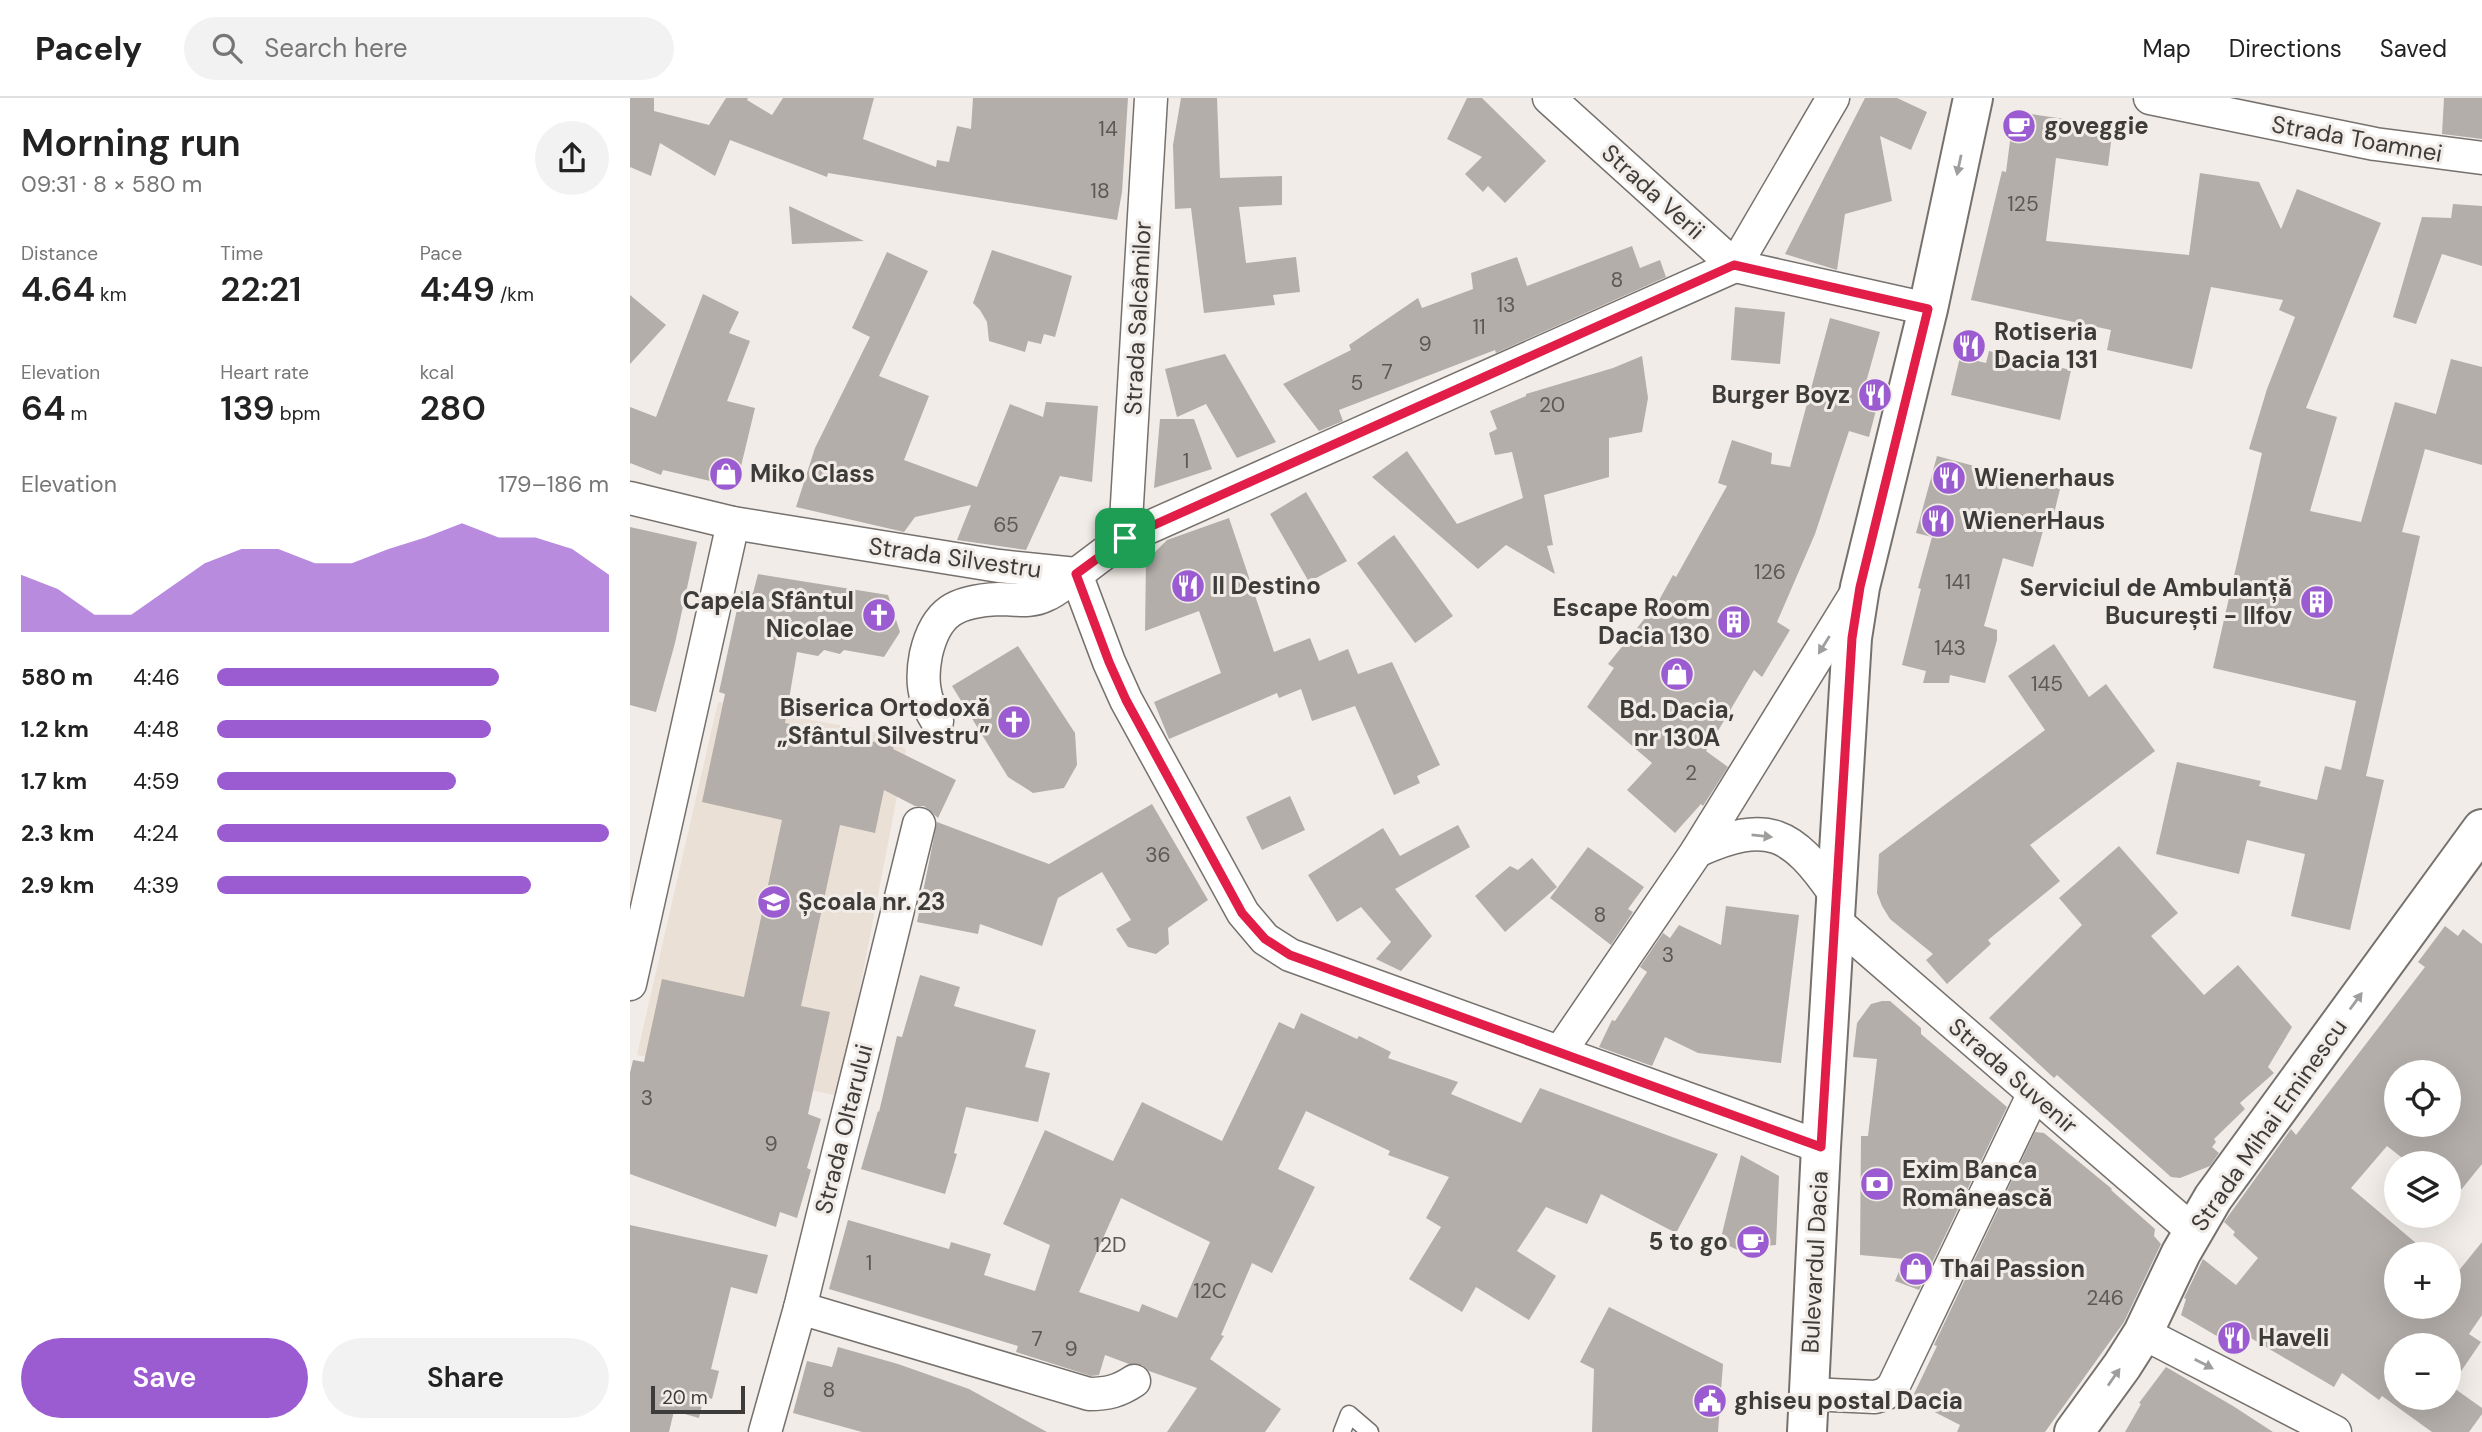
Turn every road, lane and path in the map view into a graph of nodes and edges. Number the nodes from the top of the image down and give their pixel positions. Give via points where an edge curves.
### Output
1 (1151, 98) edge
2 (1549, 98) edge
3 (1833, 98) edge
4 (1973, 98) edge
5 (2150, 98) edge
6 (2482, 158) edge
7 (1734, 265) junction
8 (1928, 309) junction
9 (630, 498) edge
10 (733, 523) junction
11 (1125, 538) junction
12 (1076, 574) junction
13 (1860, 587) junction
14 (937, 721) dead end
15 (919, 824) dead end
16 (2482, 829) edge
17 (1697, 850) junction
18 (1835, 907) junction
19 (630, 984) edge
20 (1560, 1052) junction
21 (2034, 1093) junction
22 (1821, 1147) junction
23 (2193, 1231) junction
24 (800, 1308) junction
25 (2143, 1333) junction
26 (1134, 1381) dead end
27 (1809, 1394) junction
28 (765, 1432) edge
29 (1342, 1432) edge
30 (1370, 1432) edge
31 (1807, 1432) edge
32 (2074, 1432) edge
33 (2335, 1432) edge

1 - 11 street, Strada Salcâmilor
2 - 7 street, Strada Verii
3 - 7 street
4 -> 8 main road, Bulevardul Dacia
5 - 6 street, Strada Toamnei via 2375,144
7 - 8 street, Strada Verii
7 - 11 street
8 - 13 main road, Bulevardul Dacia
9 - 10 street, Strada Silvestru
10 - 12 street, Strada Silvestru
10 - 19 street
11 - 12 street
12 - 14 street via 1037,599 998,599 945,612 931,636 923,673 924,693
12 - 20 street, Strada Silvestru via 1126,700 1242,913 1265,939 1290,955
13 -> 17 street
13 - 18 main road, Bulevardul Dacia via 1850,666
15 - 24 street, Strada Oltarului
23 -> 16 main road, Strada Mihai Eminescu
17 -> 18 street, Strada Suvenir via 1745,834 1788,842 1804,853
17 - 20 street
18 - 21 street, Strada Suvenir
18 - 22 main road, Bulevardul Dacia
20 - 22 street, Strada Silvestru
21 - 23 street, Strada Suvenir
21 - 27 street via 1893,1387 1875,1396
22 - 27 main road, Bulevardul Dacia
23 - 25 main road, Strada Mihai Eminescu
24 - 26 street via 1089,1394 1120,1390
24 - 28 street, Strada Oltarului
32 -> 25 main road, Strada Mihai Eminescu
25 -> 33 street
27 - 31 main road, Bulevardul Dacia
29 - 30 lane via 1349,1414

